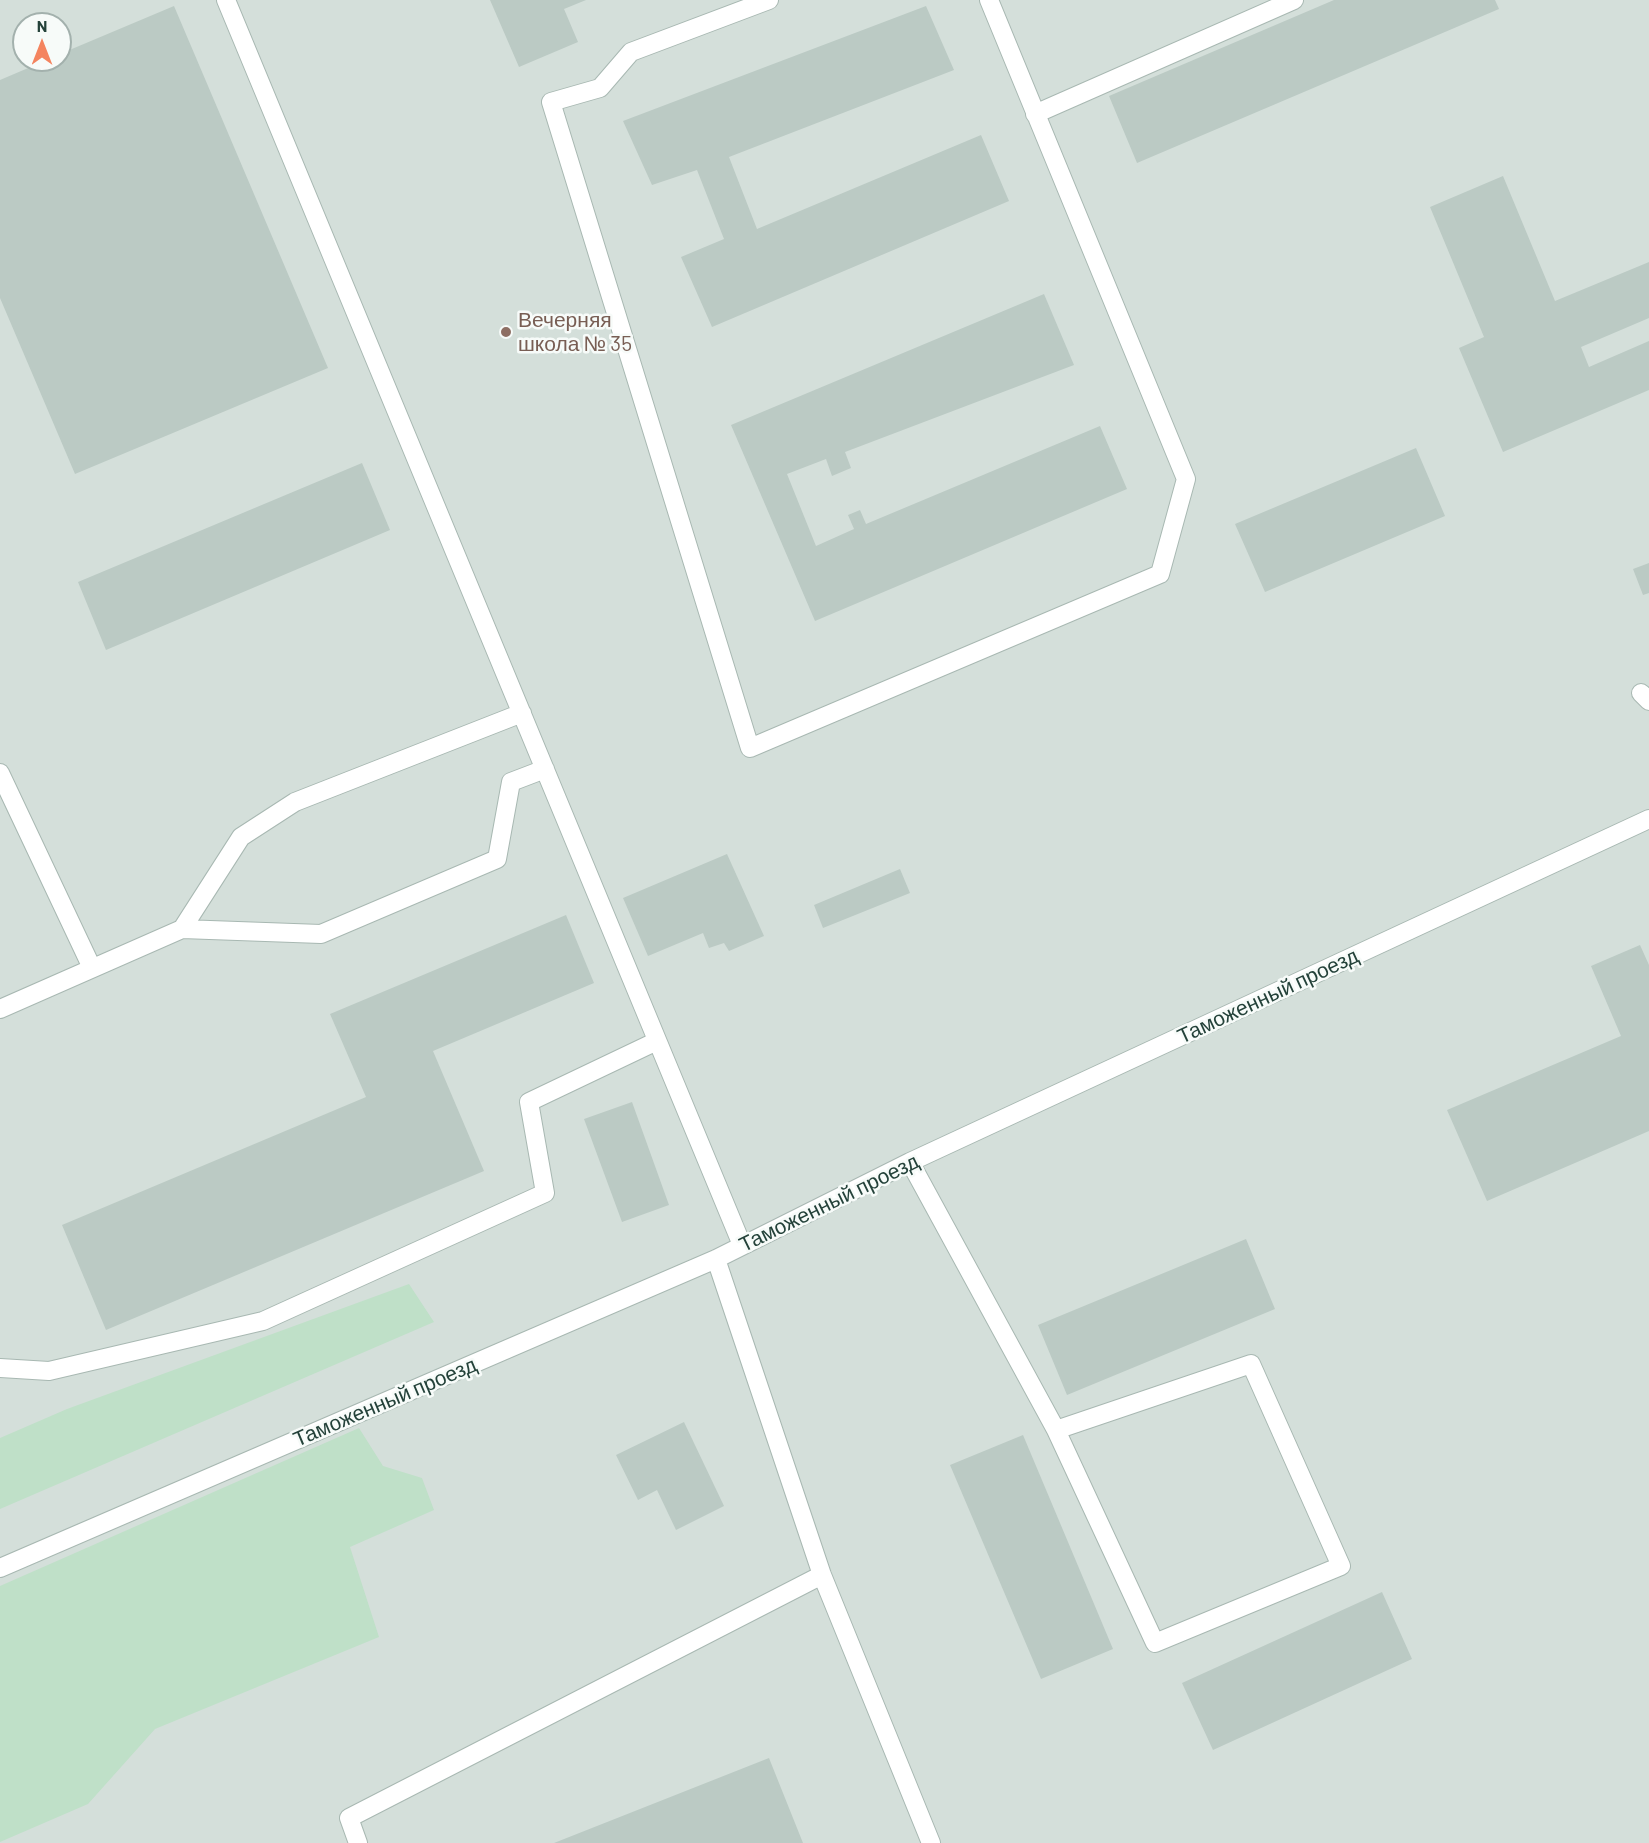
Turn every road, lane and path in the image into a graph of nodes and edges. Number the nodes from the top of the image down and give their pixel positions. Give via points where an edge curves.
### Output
1 (226, 0) edge
2 (770, 0) edge
3 (989, 0) edge
4 (1294, 0) edge
5 (1035, 114) junction
6 (522, 713) junction
7 (545, 769) junction
8 (0, 773) edge
9 (1649, 819) edge
10 (182, 929) junction
11 (92, 968) junction
12 (0, 1009) edge
13 (657, 1041) junction
14 (910, 1162) junction
15 (742, 1245) junction
16 (716, 1259) junction
17 (0, 1368) edge
18 (1056, 1430) junction
19 (0, 1568) edge
20 (822, 1575) junction
21 (358, 1843) edge
22 (931, 1843) edge

1 - 6 street
2 - 5 street via 631,52 600,88 551,102 750,748 1160,574 1186,479
3 - 5 street
4 - 5 street
6 - 7 street
6 - 10 street via 295,802 241,837
7 - 10 street via 511,782 496,859 321,934
7 - 13 street
8 - 11 street
9 - 14 street, Таможенный проезд
10 - 11 street
11 - 12 street
13 - 15 street
13 - 17 street via 529,1102 545,1193 263,1321 49,1371
14 - 15 street, Таможенный проезд
14 - 18 street
15 - 16 street, Таможенный проезд
16 - 19 street, Таможенный проезд
16 - 20 street
18 - 18 street via 1251,1364 1341,1566 1155,1643
20 - 21 street via 349,1818
20 - 22 street

